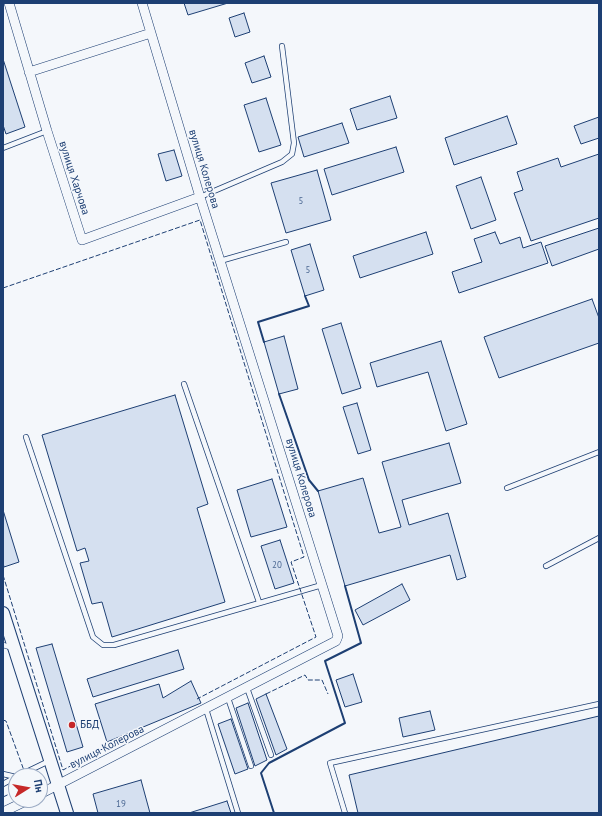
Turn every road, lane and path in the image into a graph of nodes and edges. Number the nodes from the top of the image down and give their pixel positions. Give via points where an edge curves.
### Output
1 (9, 3) edge
2 (142, 3) edge
3 (151, 33) junction
4 (282, 46) dead end
5 (29, 72) junction
6 (47, 131) junction
7 (3, 148) edge
8 (200, 197) junction
9 (286, 242) dead end
10 (220, 262) junction
11 (184, 384) dead end
12 (26, 437) dead end
13 (599, 452) edge
14 (507, 488) dead end
15 (599, 538) edge
16 (546, 566) dead end
17 (322, 585) junction
18 (258, 602) junction
19 (3, 613) edge
20 (9, 646) edge
21 (247, 688) junction
22 (228, 698) junction
23 (599, 704) edge
24 (206, 709) junction
25 (271, 755) dead end
26 (51, 760) junction
27 (251, 766) dead end
28 (35, 768) edge
29 (59, 785) junction
30 (48, 790) edge
31 (67, 813) edge
32 (238, 813) edge
33 (345, 813) edge

1 - 5 street, вулиця Харчова
2 - 3 street, вулиця Колерова
3 - 5 street
3 - 8 street, вулиця Колерова
4 - 8 lane via 294,143 292,154 282,162
5 - 6 street, вулиця Харчова
6 - 7 lane
6 - 8 street, вулиця Харчова via 82,240
8 - 10 street, вулиця Колерова
9 - 10 lane
10 - 17 street, вулиця Колерова
11 - 18 lane
12 - 18 lane via 93,637 103,645 114,645
13 - 14 lane
15 - 16 lane
17 - 18 lane
17 - 21 street, вулиця Колерова via 338,636 336,641
19 - 20 street
20 - 26 street
21 - 22 street, вулиця Колерова
21 - 25 lane
22 - 24 street, вулиця Колерова
22 - 27 lane
23 - 33 lane via 330,763
24 - 29 street, вулиця Колерова
24 - 32 lane
26 - 28 lane
26 - 29 street
29 - 30 street, вулиця Колерова
29 - 31 street

